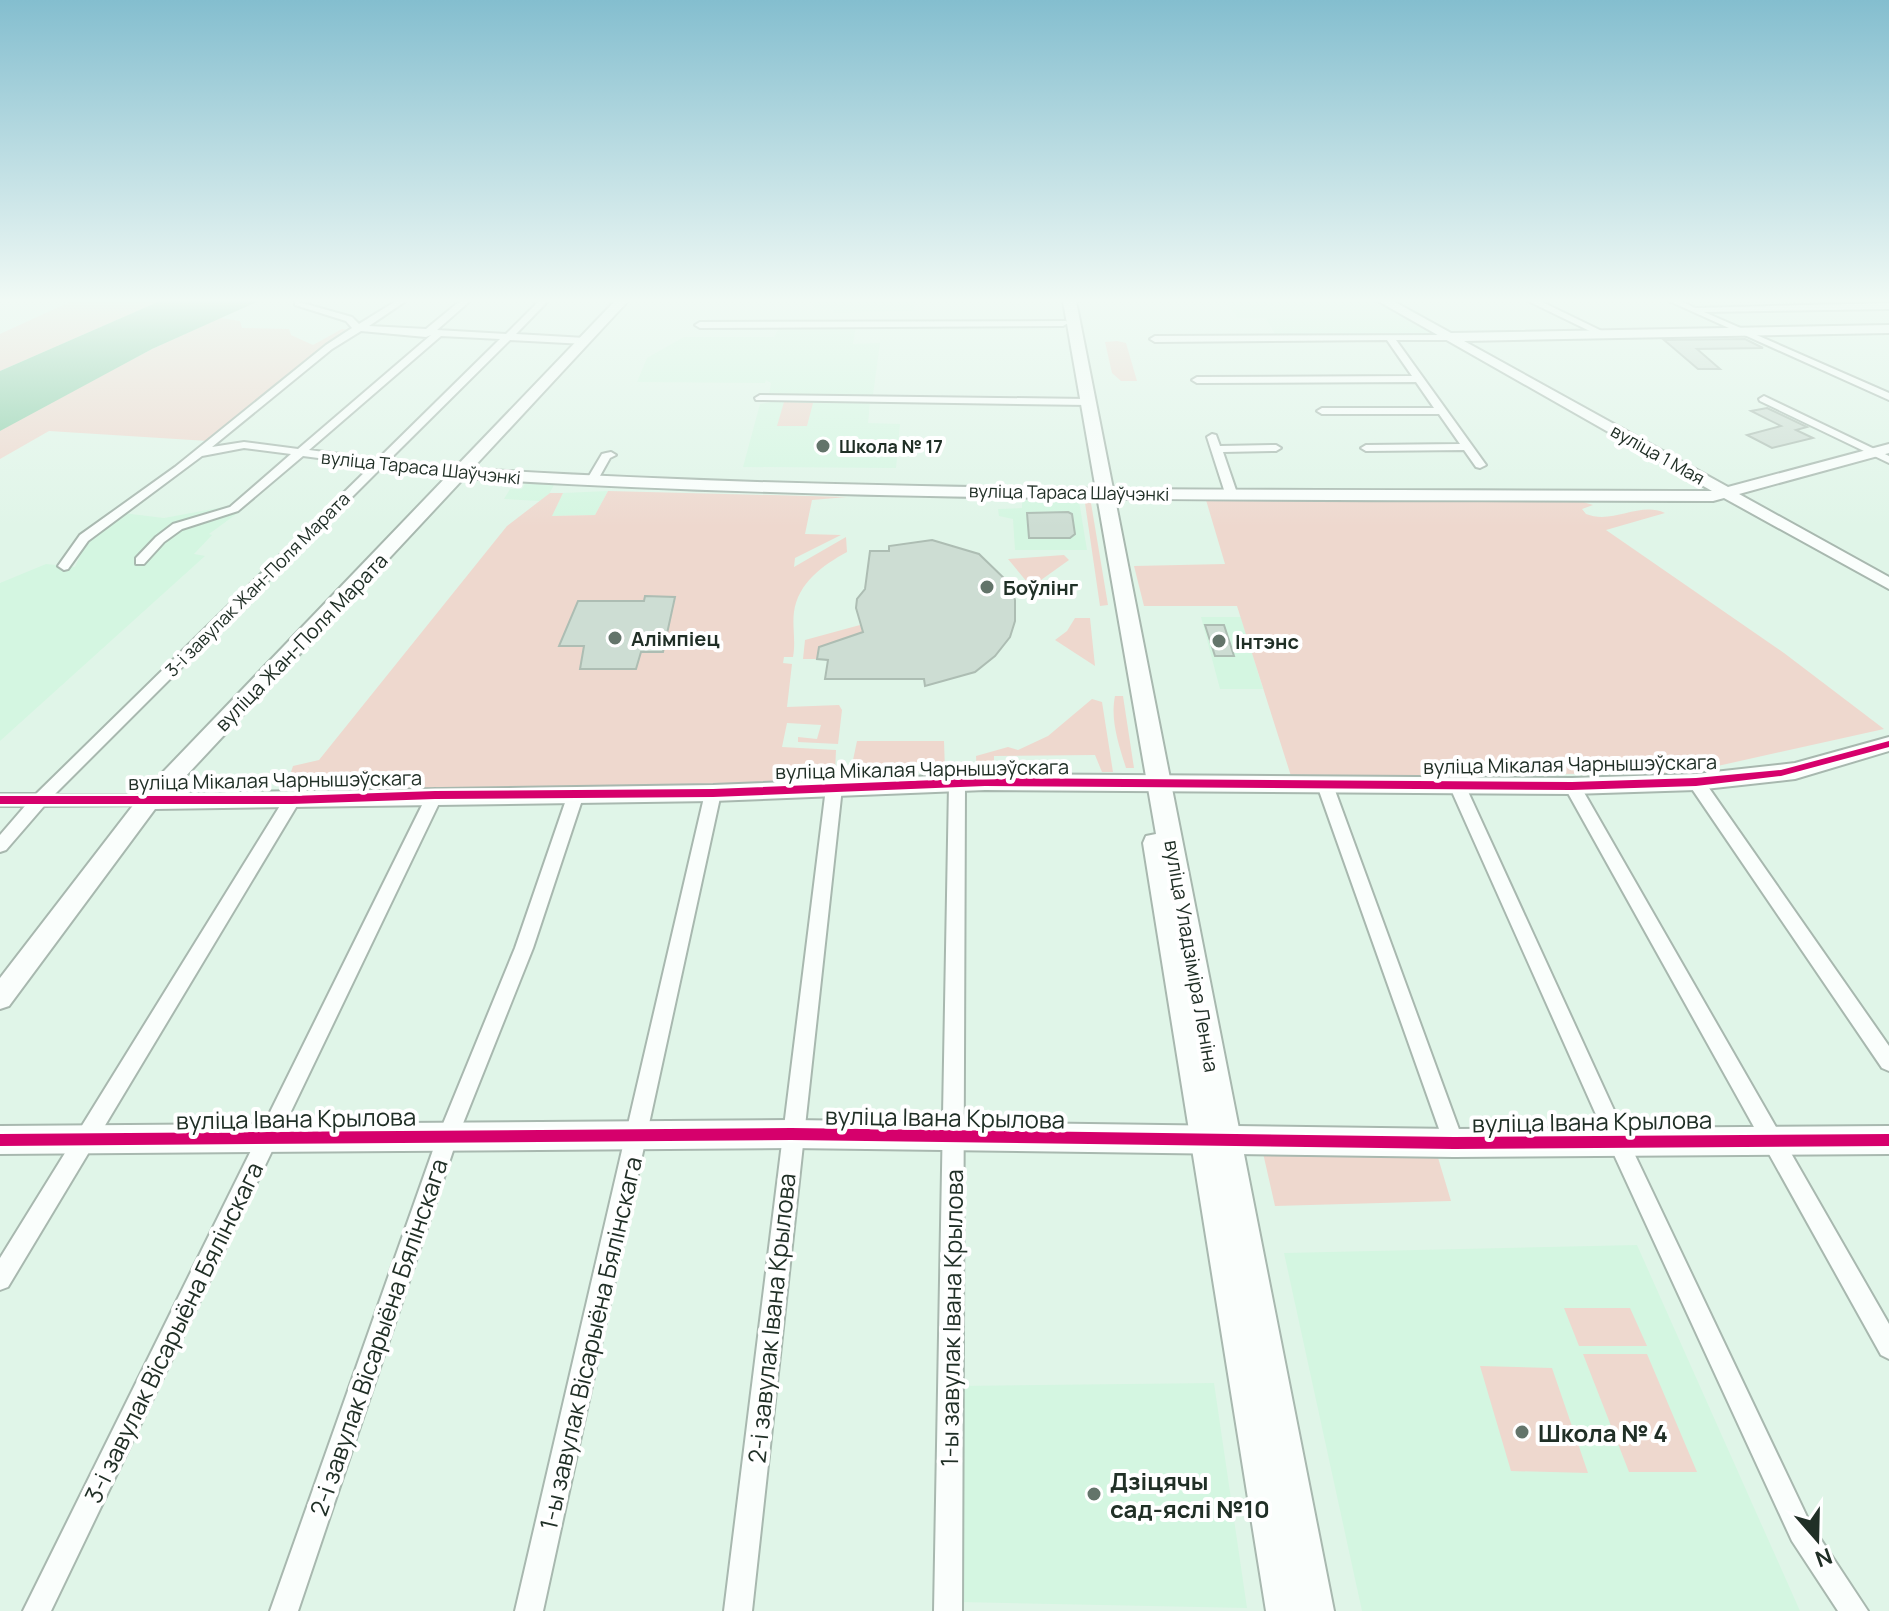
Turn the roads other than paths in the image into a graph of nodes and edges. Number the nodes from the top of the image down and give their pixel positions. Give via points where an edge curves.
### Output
1 (293, 376) edge
2 (385, 376) edge
3 (469, 376) edge
4 (552, 376) edge
5 (1076, 376) edge
6 (1079, 376) edge
7 (1419, 376) edge
8 (1519, 376) edge
9 (1843, 376) edge
10 (1421, 379) junction
11 (1197, 380) dead end
12 (1889, 397) edge
13 (760, 398) dead end
14 (1764, 399) dead end
15 (1083, 402) junction
16 (1322, 411) dead end
17 (1443, 411) junction
18 (222, 433) junction
19 (244, 445) junction
20 (1466, 447) junction
21 (1276, 448) dead end
22 (1366, 448) dead end
23 (1884, 453) edge
24 (196, 454) junction
25 (298, 455) junction
26 (611, 455) dead end
27 (379, 463) junction
28 (1480, 465) dead end
29 (463, 473) junction
30 (592, 481) junction
31 (1231, 493) junction
32 (1727, 493) junction
33 (1100, 494) junction
34 (140, 561) dead end
35 (64, 566) dead end
36 (1889, 584) edge
37 (1889, 744) edge
38 (1696, 782) junction
39 (957, 785) junction
40 (1152, 785) junction
41 (1325, 785) junction
42 (1457, 785) junction
43 (1572, 786) junction
44 (834, 788) junction
45 (713, 793) junction
46 (576, 794) junction
47 (435, 795) junction
48 (0, 800) edge
49 (39, 800) junction
50 (292, 800) junction
51 (149, 801) junction
52 (0, 846) edge
53 (0, 998) edge
54 (1889, 1062) edge
55 (791, 1134) junction
56 (448, 1136) junction
57 (637, 1136) junction
58 (268, 1137) junction
59 (953, 1137) junction
60 (1617, 1139) junction
61 (0, 1140) edge
62 (84, 1140) junction
63 (1769, 1140) junction
64 (1889, 1140) edge
65 (1216, 1141) junction
66 (1454, 1143) junction
67 (0, 1279) edge
68 (1889, 1347) edge
69 (37, 1611) edge
70 (284, 1611) edge
71 (529, 1611) edge
72 (738, 1611) edge
73 (948, 1611) edge
74 (1287, 1611) edge
75 (1313, 1611) edge
76 (1854, 1611) edge

1 - 18 street
2 - 25 street
3 - 27 street, 3-і завулак Жан-Поля Марата
4 - 29 street, вуліца Жан-Поля Марата
5 - 15 main road, вуліца Уладзіміра Леніна
6 - 15 main road, вуліца Уладзіміра Леніна
7 - 10 street
8 - 32 street, вуліца 1 Мая
9 - 12 street
10 - 11 street
10 - 17 street
13 - 15 street
14 - 23 street
15 - 33 main road, вуліца Уладзіміра Леніна
16 - 17 street
17 - 20 street
18 - 19 street, вуліца Тараса Шаўчэнкі
18 - 24 street
19 - 24 street, вуліца Тараса Шаўчэнкі
19 - 25 street, вуліца Тараса Шаўчэнкі
20 - 22 street
20 - 28 street
21 - 31 street via 1214,443
23 - 32 street, вуліца Тараса Шаўчэнкі
24 - 35 street via 84,538
25 - 27 street, вуліца Тараса Шаўчэнкі
25 - 34 street via 234,509 169,531
26 - 30 street
27 - 29 street, вуліца Тараса Шаўчэнкі
27 - 49 street, 3-і завулак Жан-Поля Марата
29 - 30 street, вуліца Тараса Шаўчэнкі
29 - 51 street, вуліца Жан-Поля Марата
30 - 33 street, вуліца Тараса Шаўчэнкі
31 - 32 street, вуліца Тараса Шаўчэнкі
31 - 33 street, вуліца Тараса Шаўчэнкі
32 - 36 street, вуліца 1 Мая
33 - 40 main road, вуліца Уладзіміра Леніна
37 - 38 street, вуліца Мікалая Чарнышэўскага via 1795,771
38 - 43 street, вуліца Мікалая Чарнышэўскага
38 - 54 street
39 - 40 street, вуліца Мікалая Чарнышэўскага
39 - 44 street, вуліца Мікалая Чарнышэўскага
39 - 59 street, 1-ы завулак Івана Крылова
40 - 41 street, вуліца Мікалая Чарнышэўскага
40 - 65 main road, вуліца Уладзіміра Леніна
41 - 42 street, вуліца Мікалая Чарнышэўскага
41 - 66 street
42 - 43 street, вуліца Мікалая Чарнышэўскага
42 - 60 street
43 - 63 street
44 - 45 street, вуліца Мікалая Чарнышэўскага
44 - 55 street, 2-і завулак Івана Крылова
45 - 46 street, вуліца Мікалая Чарнышэўскага
45 - 57 street, 1-ы завулак Вісарыёна Бялінскага
46 - 47 street, вуліца Мікалая Чарнышэўскага
46 - 56 street, 2-і завулак Вісарыёна Бялінскага via 524,948
47 - 50 street, вуліца Мікалая Чарнышэўскага
47 - 58 street, 3-і завулак Вісарыёна Бялінскага
48 - 49 street, вуліца Мікалая Чарнышэўскага
49 - 51 street, вуліца Мікалая Чарнышэўскага
49 - 52 street, 3-і завулак Жан-Поля Марата
50 - 51 street, вуліца Мікалая Чарнышэўскага
50 - 62 street
51 - 53 street, вуліца Жан-Поля Марата
55 - 57 street, вуліца Івана Крылова
55 - 59 street, вуліца Івана Крылова
55 - 72 street, 2-і завулак Івана Крылова
56 - 57 street, вуліца Івана Крылова
56 - 58 street, вуліца Івана Крылова
56 - 70 street, 2-і завулак Вісарыёна Бялінскага
57 - 71 street, 1-ы завулак Вісарыёна Бялінскага
58 - 62 street, вуліца Івана Крылова
58 - 69 street, 3-і завулак Вісарыёна Бялінскага
59 - 65 street, вуліца Івана Крылова
59 - 73 street, 1-ы завулак Івана Крылова
60 - 63 street, вуліца Івана Крылова
60 - 66 street, вуліца Івана Крылова
60 - 76 street via 1801,1532
61 - 62 street, вуліца Івана Крылова
62 - 67 street
63 - 64 street, вуліца Івана Крылова
63 - 68 street
65 - 66 street, вуліца Івана Крылова
65 - 74 main road, вуліца Уладзіміра Леніна
65 - 75 main road, вуліца Уладзіміра Леніна

